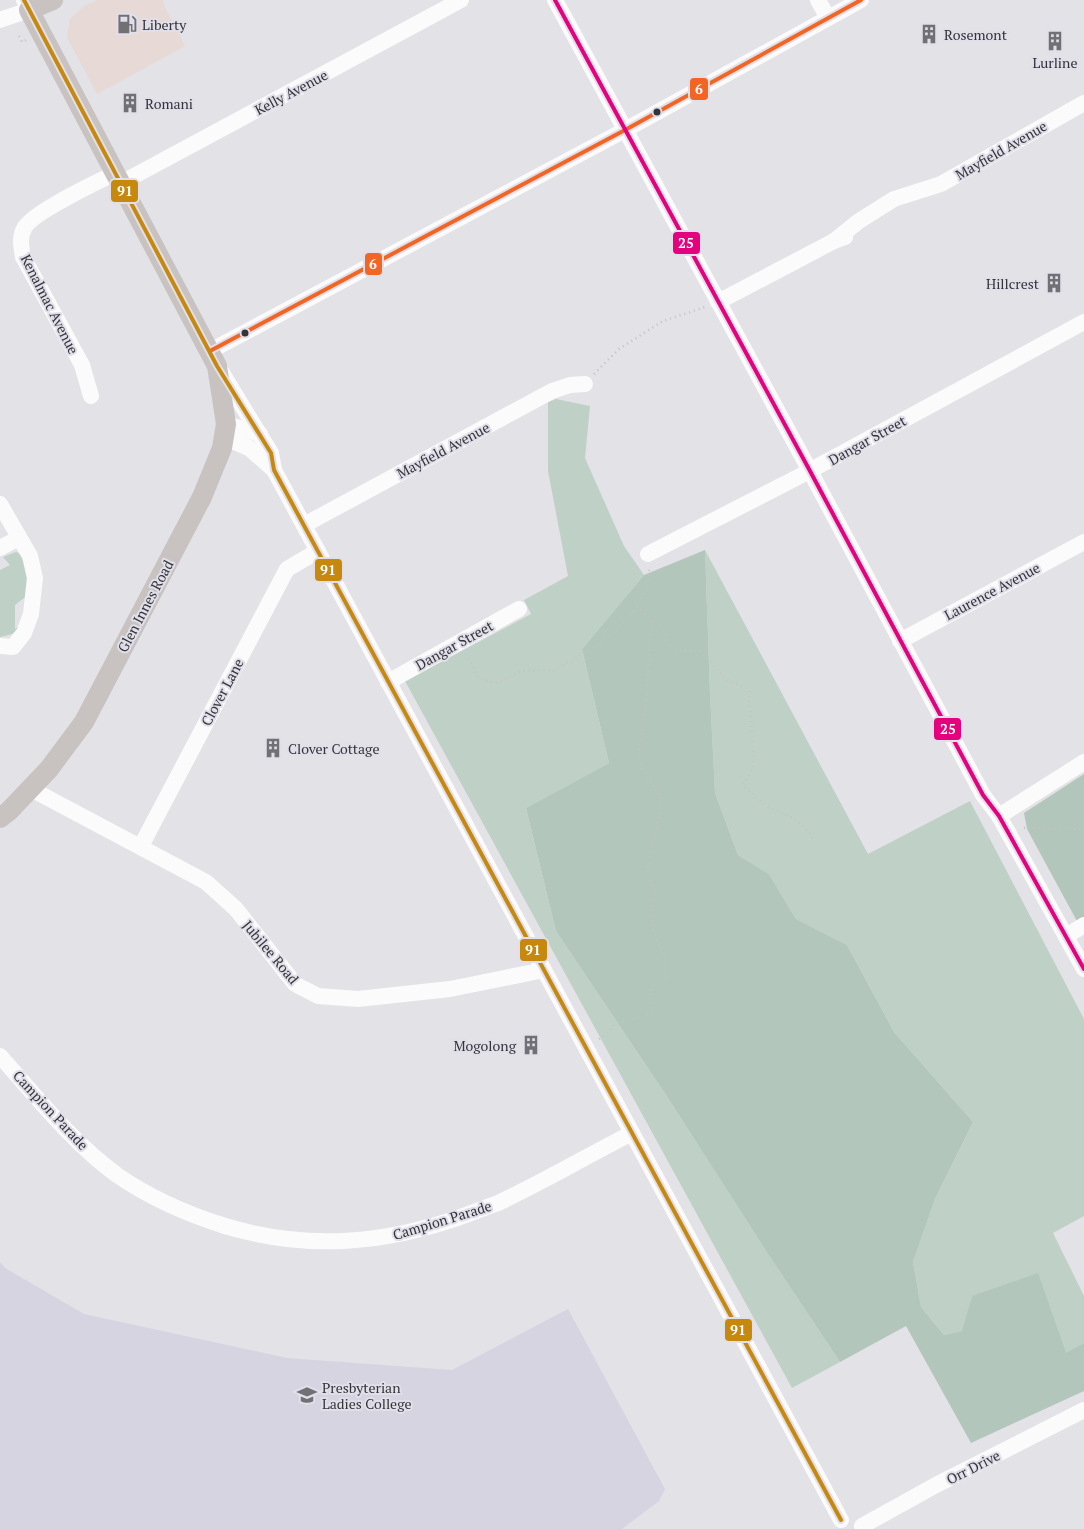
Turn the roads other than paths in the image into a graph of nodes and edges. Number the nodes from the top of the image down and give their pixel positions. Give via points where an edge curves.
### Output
1 (53, 0) edge
2 (461, 0) edge
3 (555, 0) edge
4 (818, 0) edge
5 (861, 0) edge
6 (26, 5) edge
7 (828, 18) junction
8 (0, 20) edge
9 (1084, 103) edge
10 (624, 130) junction
11 (118, 178) junction
12 (713, 304) junction
13 (1084, 322) edge
14 (214, 358) junction
15 (586, 384) dead end
16 (91, 396) dead end
17 (225, 431) junction
18 (260, 434) junction
19 (274, 470) junction
20 (810, 471) junction
21 (0, 504) edge
22 (304, 525) junction
23 (19, 538) junction
24 (1084, 542) edge
25 (0, 548) edge
26 (318, 551) junction
27 (648, 554) road end
28 (519, 609) dead end
29 (900, 641) junction
30 (0, 646) edge
31 (388, 682) junction
32 (1084, 762) edge
33 (31, 789) junction
34 (999, 816) junction
35 (0, 818) edge
36 (141, 846) junction
37 (1084, 926) edge
38 (1066, 936) junction
39 (1084, 969) edge
40 (544, 970) junction
41 (0, 1056) edge
42 (632, 1133) junction
43 (1084, 1410) edge
44 (837, 1525) edge
45 (863, 1528) edge

1 - 6 main road
2 - 11 street, Kelly Avenue
3 - 10 street
4 - 7 street
5 - 7 street
6 - 8 street
6 - 11 main road
7 - 10 street
9 - 12 street, Mayfield Avenue via 941,184 894,199 834,241
10 - 12 street
10 - 14 street
11 - 14 main road
11 - 16 street, Kenalmac Avenue via 36,215 20,240 23,257 82,365
12 - 20 street
13 - 20 street, Dangar Street
14 - 17 main road, Glen Innes Road
14 - 18 street
15 - 22 street, Mayfield Avenue via 552,391
17 - 18 street
17 - 19 street
17 - 33 main road, Glen Innes Road via 202,496 84,722
18 - 19 street via 271,453
19 - 22 street
20 - 27 street, Dangar Street
20 - 29 street
21 - 23 street
22 - 26 street
23 - 25 street
23 - 30 street via 30,556 34,578 30,614 24,633 13,647
24 - 29 street, Laurence Avenue
26 - 31 street
26 - 36 street, Clover Lane via 287,569
28 - 31 street, Dangar Street
29 - 34 street via 983,795
31 - 40 street
32 - 34 street
33 - 35 main road, Glen Innes Road
33 - 36 street, Jubilee Road
34 - 38 street
36 - 40 street, Jubilee Road via 206,882 236,909 295,984 318,996 358,999 441,990
37 - 38 street
38 - 39 street
40 - 42 street
41 - 42 street, Campion Parade via 72,1137 139,1190 190,1215 244,1231 299,1241 369,1240 453,1219 497,1203
42 - 44 street
43 - 45 street, Orr Drive via 936,1485
44 - 45 street via 852,1519

